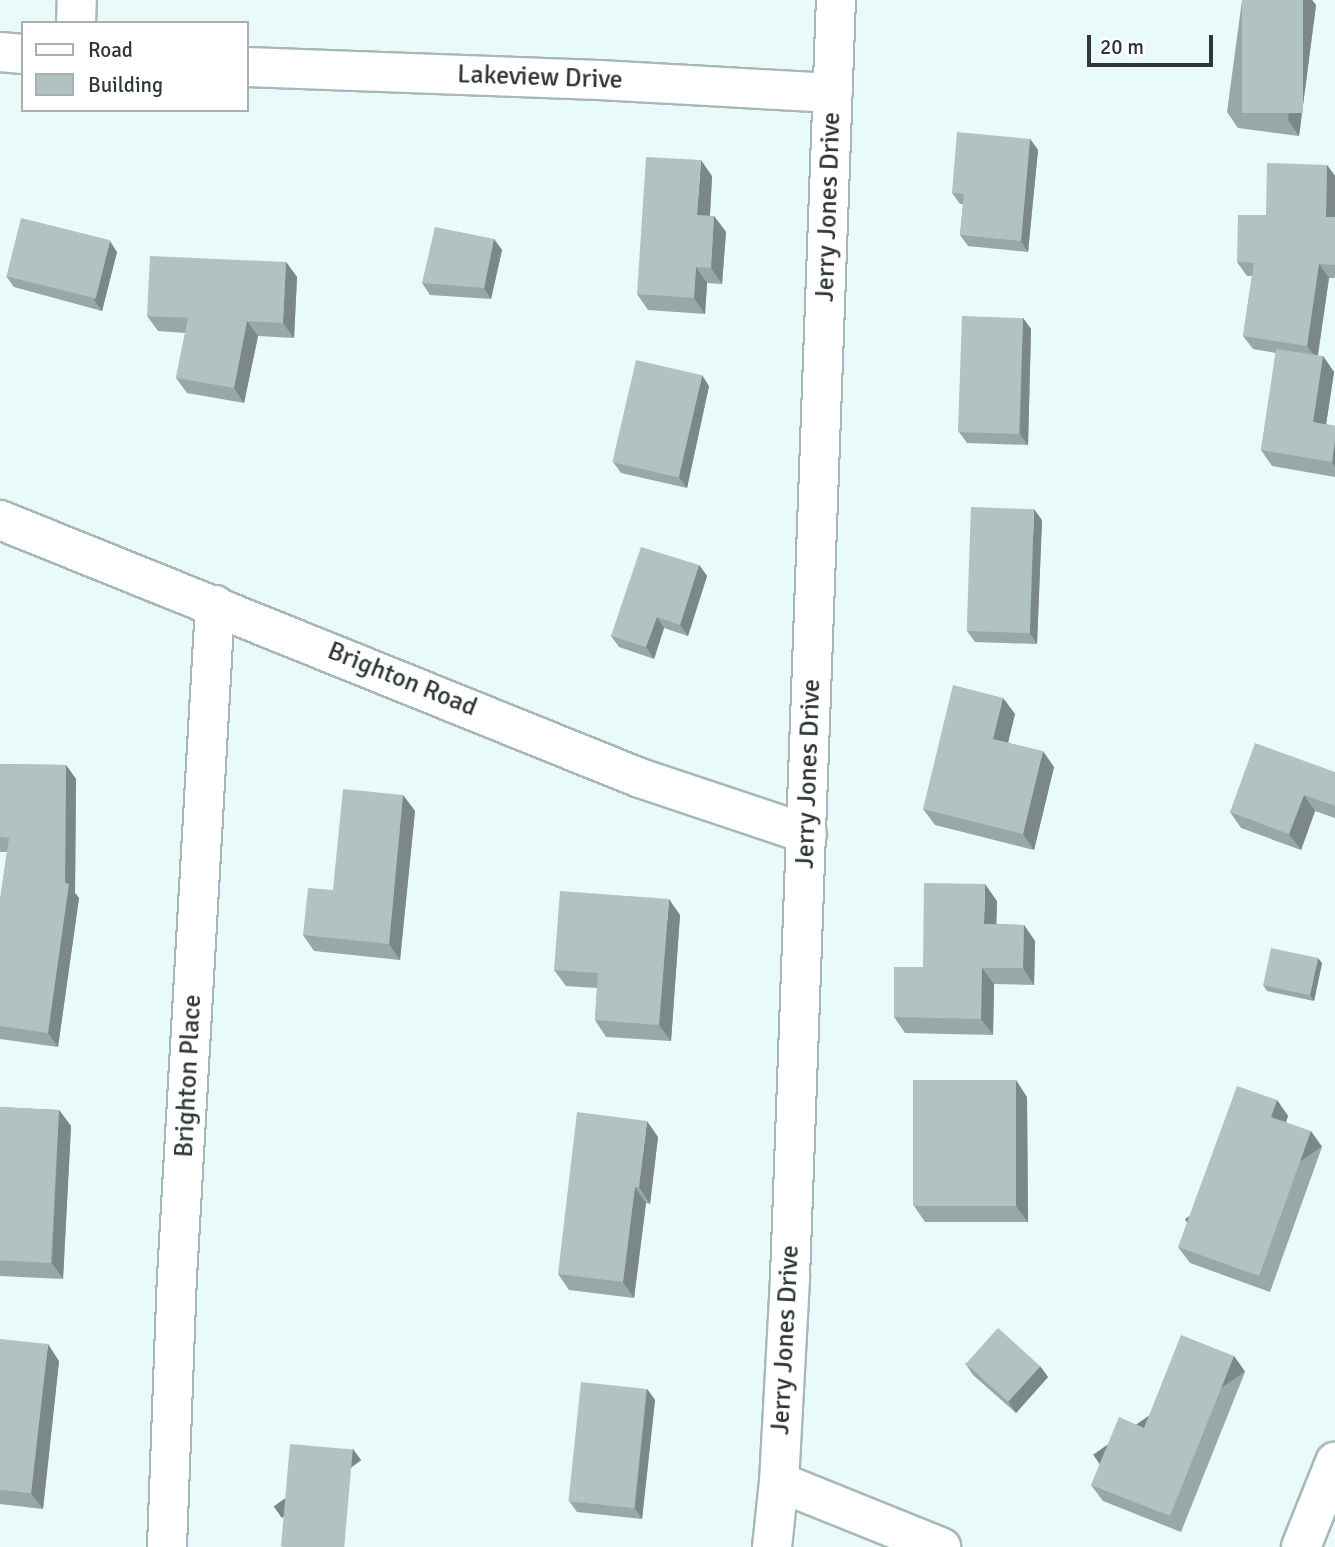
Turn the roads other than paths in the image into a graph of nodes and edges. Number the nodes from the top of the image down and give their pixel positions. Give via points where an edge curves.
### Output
1 (77, 0) edge
2 (836, 0) edge
3 (76, 21) edge
4 (0, 52) edge
5 (21, 54) edge
6 (248, 67) edge
7 (833, 93) junction
8 (0, 520) edge
9 (215, 605) junction
10 (807, 834) junction
11 (1335, 1462) edge
12 (779, 1482) junction
13 (167, 1547) edge
14 (772, 1547) edge
15 (941, 1547) edge
16 (1301, 1547) edge

1 - 3 street
2 - 7 street, Jerry Jones Drive
4 - 5 street
6 - 7 street, Lakeview Drive
7 - 10 street, Jerry Jones Drive
8 - 9 street, Brighton Road
9 - 10 street, Brighton Road via 640,778
9 - 13 street, Brighton Place
10 - 12 street, Jerry Jones Drive
11 - 16 street
12 - 14 street, Jerry Jones Drive
12 - 15 street

